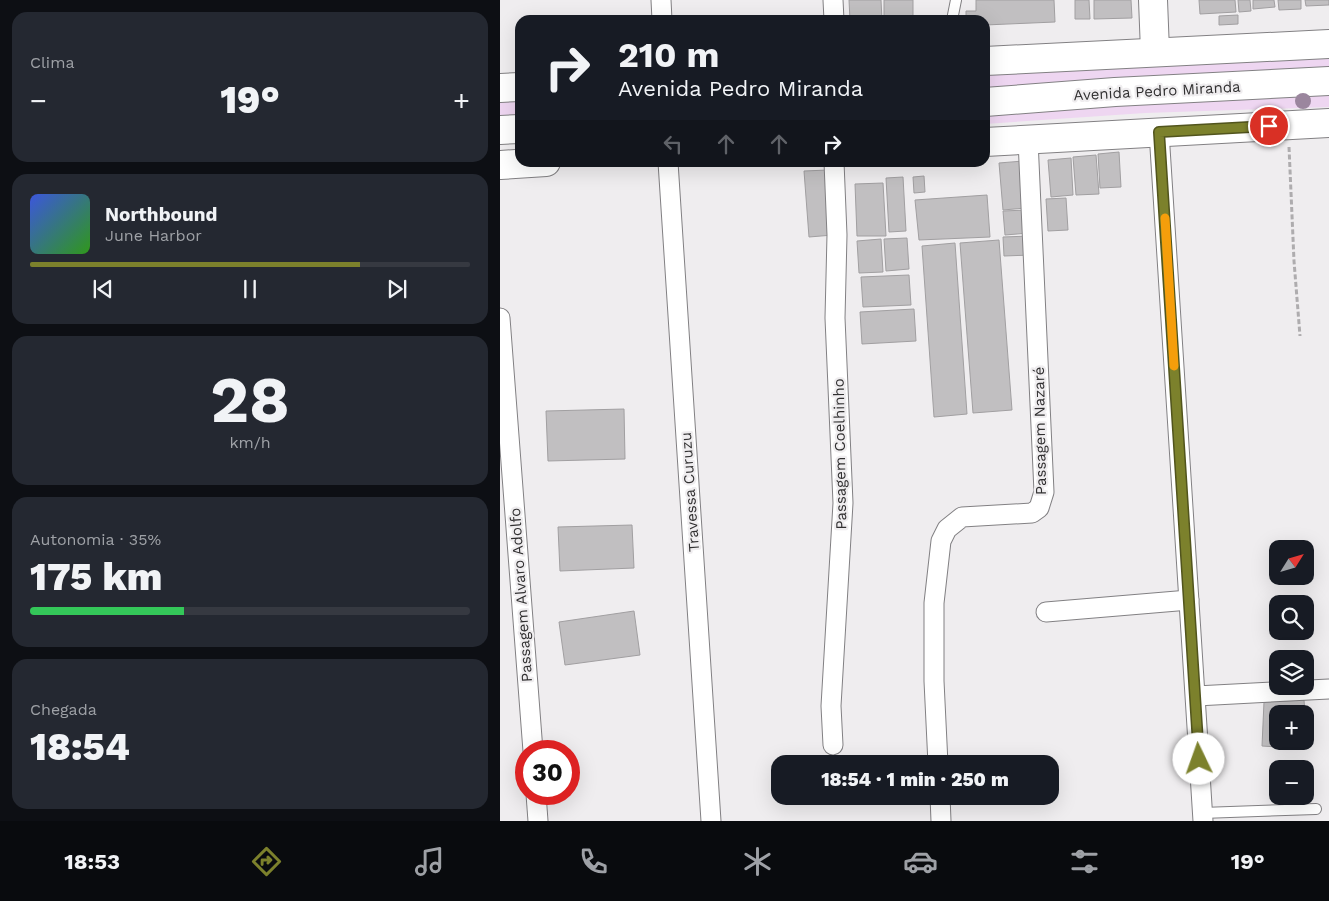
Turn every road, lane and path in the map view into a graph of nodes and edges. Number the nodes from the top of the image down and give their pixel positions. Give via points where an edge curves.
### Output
1 (661, 0) edge
2 (833, 0) edge
3 (956, 0) edge
4 (1153, 0) edge
5 (662, 15) edge
6 (834, 15) edge
7 (953, 15) edge
8 (1329, 44) edge
9 (1155, 51) junction
10 (990, 61) edge
11 (1329, 82) edge
12 (515, 87) edge
13 (500, 88) edge
14 (990, 102) edge
15 (1329, 123) edge
16 (1288, 125) junction
17 (515, 129) edge
18 (500, 130) edge
19 (1159, 132) junction
20 (1028, 140) junction
21 (990, 142) edge
22 (515, 164) edge
23 (500, 165) edge
24 (668, 167) edge
25 (834, 167) edge
26 (500, 318) edge
27 (1300, 336) dead end
28 (506, 488) edge
29 (1189, 600) junction
30 (1046, 612) dead end
31 (1329, 689) edge
32 (1196, 696) junction
33 (532, 740) edge
34 (833, 745) dead end
35 (938, 755) edge
36 (537, 805) edge
37 (940, 805) edge
38 (1316, 809) dead end
39 (1202, 817) edge
40 (538, 821) edge
41 (711, 821) edge
42 (941, 821) edge

1 - 5 street
2 - 6 street
3 - 7 lane
4 - 9 main road
8 - 9 main road
9 - 10 main road
11 - 14 main road, Avenida Pedro Miranda
12 - 13 main road
15 - 16 main road
16 - 19 main road
16 - 27 path
17 - 18 main road
19 - 20 main road
19 - 29 street
20 - 21 main road
20 - 35 street, Passagem Nazaré via 1044,492 1039,508 1032,513 962,517 947,529 941,541 934,603
22 - 23 main road
24 - 41 street, Travessa Curuzu
25 - 34 street, Passagem Coelhinho via 835,318 843,502 831,706
26 - 28 street, Passagem Alvaro Adolfo
28 - 33 street, Passagem Alvaro Adolfo
29 - 30 street
29 - 32 street
31 - 32 street
32 - 39 street
36 - 40 street
37 - 42 street
38 - 39 lane

